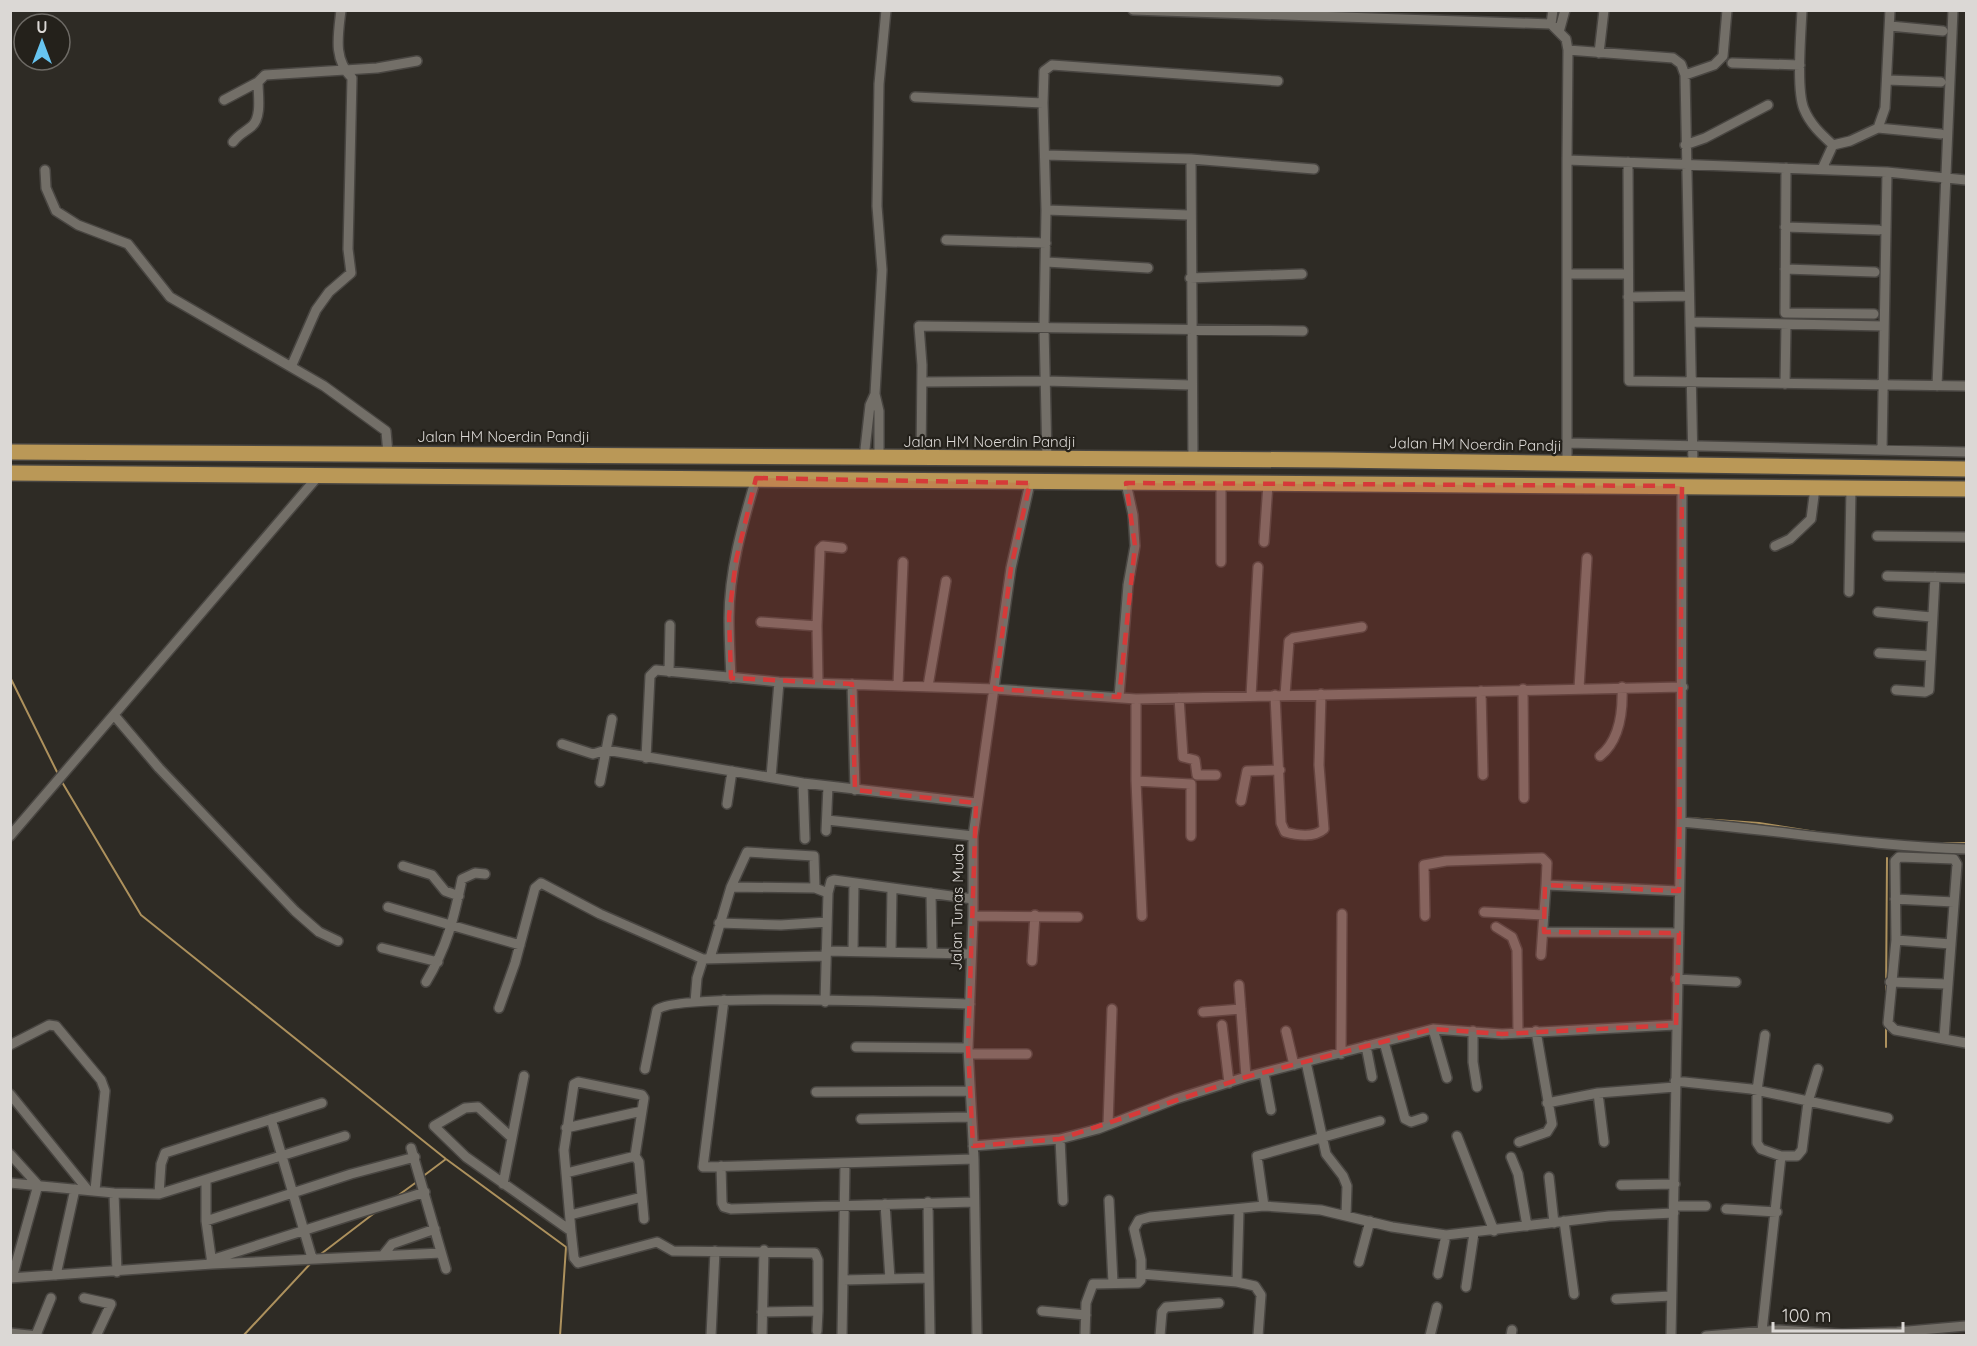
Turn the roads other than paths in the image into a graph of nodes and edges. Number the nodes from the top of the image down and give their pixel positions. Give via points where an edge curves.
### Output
1 (341, 10) edge
2 (886, 10) edge
3 (1553, 10) edge
4 (1565, 10) edge
5 (1604, 10) edge
6 (1727, 10) edge
7 (1794, 10) edge
8 (1890, 10) edge
9 (1953, 10) edge
10 (1134, 11) edge
11 (1802, 11) edge
12 (1348, 13) edge
13 (1551, 24) junction
14 (1890, 26) junction
15 (1943, 31) dead end
16 (1559, 32) junction
17 (1568, 50) junction
18 (1599, 52) junction
19 (417, 61) dead end
20 (1732, 63) dead end
21 (1800, 65) junction
22 (344, 70) junction
23 (1684, 75) junction
24 (1887, 80) junction
25 (1278, 81) dead end
26 (258, 82) junction
27 (1941, 82) dead end
28 (915, 97) dead end
29 (224, 100) dead end
30 (1043, 103) junction
31 (1768, 105) dead end
32 (1878, 128) junction
33 (1941, 134) dead end
34 (233, 142) dead end
35 (1685, 145) junction
36 (1833, 145) junction
37 (1045, 155) junction
38 (1191, 159) junction
39 (1567, 160) junction
40 (1628, 162) junction
41 (1687, 164) junction
42 (1786, 168) junction
43 (1314, 169) dead end
44 (1822, 169) junction
45 (45, 170) dead end
46 (1887, 172) junction
47 (1947, 179) junction
48 (1966, 180) edge
49 (1046, 210) junction
50 (1189, 215) junction
51 (1785, 227) junction
52 (1879, 230) dead end
53 (946, 240) dead end
54 (1046, 243) junction
55 (1046, 262) junction
56 (1148, 268) dead end
57 (1785, 269) junction
58 (1875, 272) dead end
59 (1302, 273) dead end
60 (1567, 274) junction
61 (1628, 274) junction
62 (1190, 278) junction
63 (1689, 296) junction
64 (1628, 297) junction
65 (1874, 314) dead end
66 (1690, 322) junction
67 (1786, 324) junction
68 (1884, 326) junction
69 (1044, 327) junction
70 (1191, 329) junction
71 (1303, 331) dead end
72 (291, 367) junction
73 (1045, 381) junction
74 (922, 382) junction
75 (1691, 383) junction
76 (1785, 384) junction
77 (1883, 385) junction
78 (1191, 386) junction
79 (1937, 386) junction
80 (1966, 386) edge
81 (876, 394) junction
82 (1567, 443) junction
83 (1692, 446) junction
84 (1882, 450) junction
85 (10, 452) edge
86 (1966, 452) edge
87 (388, 454) junction
88 (872, 458) junction
89 (921, 459) junction
90 (1047, 460) junction
91 (1193, 460) junction
92 (1566, 464) junction
93 (1692, 465) junction
94 (1966, 469) edge
95 (10, 473) edge
96 (320, 474) junction
97 (756, 478) junction
98 (1030, 483) junction
99 (1126, 483) junction
100 (1221, 483) junction
101 (1268, 484) junction
102 (1565, 485) junction
103 (1682, 486) junction
104 (1815, 488) junction
105 (1851, 489) junction
106 (1966, 489) edge
107 (1877, 536) dead end
108 (1966, 537) edge
109 (1264, 542) dead end
110 (1775, 546) dead end
111 (842, 548) dead end
112 (1587, 558) dead end
113 (903, 562) dead end
114 (1221, 562) dead end
115 (1258, 567) dead end
116 (1887, 576) dead end
117 (1935, 577) junction
118 (1966, 578) edge
119 (946, 581) dead end
120 (1849, 592) dead end
121 (1878, 612) dead end
122 (1931, 617) junction
123 (761, 622) dead end
124 (670, 625) dead end
125 (817, 626) junction
126 (1362, 627) dead end
127 (1880, 653) dead end
128 (1930, 656) junction
129 (669, 672) junction
130 (731, 678) junction
131 (778, 682) junction
132 (818, 682) junction
133 (852, 684) junction
134 (898, 685) junction
135 (928, 686) junction
136 (1622, 687) junction
137 (1683, 687) junction
138 (1579, 688) junction
139 (994, 689) junction
140 (1523, 689) junction
141 (1896, 690) dead end
142 (1481, 691) junction
143 (1321, 694) junction
144 (1280, 695) junction
145 (1251, 696) junction
146 (1119, 697) junction
147 (1179, 698) junction
148 (1136, 699) junction
149 (114, 715) junction
150 (612, 719) dead end
151 (562, 744) dead end
152 (606, 750) junction
153 (1600, 756) dead end
154 (646, 758) junction
155 (1280, 770) junction
156 (732, 771) junction
157 (1216, 775) dead end
158 (1483, 775) dead end
159 (771, 777) junction
160 (1136, 781) junction
161 (600, 782) dead end
162 (803, 783) junction
163 (828, 786) junction
164 (855, 790) junction
165 (1524, 798) dead end
166 (1241, 801) dead end
167 (976, 803) junction
168 (727, 804) dead end
169 (826, 820) junction
170 (1681, 822) junction
171 (826, 831) dead end
172 (10, 836) edge
173 (973, 836) junction
174 (1191, 836) dead end
175 (805, 839) dead end
176 (1966, 849) edge
177 (403, 866) dead end
178 (485, 874) dead end
179 (854, 883) junction
180 (1546, 885) junction
181 (731, 887) junction
182 (815, 888) junction
183 (892, 888) junction
184 (1679, 891) junction
185 (828, 893) junction
186 (931, 893) junction
187 (459, 896) junction
188 (973, 899) junction
189 (1895, 899) junction
190 (1954, 902) junction
191 (388, 907) dead end
192 (1484, 912) dead end
193 (1342, 914) dead end
194 (1035, 915) junction
195 (1544, 915) junction
196 (973, 916) junction
197 (1142, 916) dead end
198 (1425, 916) dead end
199 (1078, 917) dead end
200 (827, 922) junction
201 (719, 923) junction
202 (454, 924) junction
203 (1496, 927) dead end
204 (1544, 932) junction
205 (1678, 933) junction
206 (1896, 940) junction
207 (338, 941) dead end
208 (1950, 944) junction
209 (520, 945) junction
210 (382, 948) dead end
211 (853, 951) junction
212 (891, 951) junction
213 (932, 952) junction
214 (826, 953) junction
215 (971, 954) junction
216 (1541, 955) dead end
217 (706, 958) junction
218 (1032, 961) dead end
219 (438, 962) junction
220 (1676, 978) junction
221 (426, 982) dead end
222 (1736, 982) dead end
223 (1890, 982) junction
224 (1946, 984) junction
225 (1239, 985) dead end
226 (724, 1000) junction
227 (695, 1002) junction
228 (825, 1002) junction
229 (970, 1004) junction
230 (499, 1008) dead end
231 (1112, 1009) dead end
232 (1241, 1009) junction
233 (1203, 1012) dead end
234 (1676, 1025) junction
235 (1222, 1026) dead end
236 (1432, 1029) junction
237 (1286, 1031) dead end
238 (1473, 1031) junction
239 (1536, 1031) junction
240 (1518, 1033) junction
241 (1765, 1035) dead end
242 (1944, 1038) junction
243 (1384, 1042) junction
244 (1966, 1043) edge
245 (10, 1045) edge
246 (1366, 1046) junction
247 (856, 1047) dead end
248 (969, 1051) junction
249 (1027, 1054) dead end
250 (1341, 1054) junction
251 (1306, 1062) junction
252 (1294, 1065) junction
253 (645, 1070) dead end
254 (1818, 1070) dead end
255 (1264, 1073) junction
256 (524, 1076) dead end
257 (1246, 1077) junction
258 (1372, 1077) dead end
259 (1446, 1078) dead end
260 (1229, 1083) junction
261 (1676, 1084) junction
262 (1477, 1087) dead end
263 (1757, 1090) junction
264 (970, 1091) junction
265 (816, 1092) dead end
266 (1598, 1093) junction
267 (10, 1094) edge
268 (322, 1102) dead end
269 (1808, 1102) junction
270 (1548, 1103) junction
271 (1271, 1110) dead end
272 (642, 1111) junction
273 (970, 1117) junction
274 (1423, 1118) dead end
275 (1888, 1118) dead end
276 (271, 1119) junction
277 (861, 1119) dead end
278 (1380, 1121) dead end
279 (1108, 1125) junction
280 (566, 1128) junction
281 (345, 1136) dead end
282 (1457, 1136) dead end
283 (512, 1138) junction
284 (1322, 1138) junction
285 (1060, 1139) junction
286 (1520, 1142) dead end
287 (1604, 1142) dead end
288 (973, 1146) junction
289 (10, 1154) edge
290 (282, 1155) junction
291 (635, 1156) junction
292 (1781, 1156) junction
293 (1511, 1157) dead end
294 (974, 1159) junction
295 (845, 1164) junction
296 (721, 1166) junction
297 (566, 1173) junction
298 (1549, 1177) dead end
299 (206, 1181) junction
300 (10, 1183) edge
301 (503, 1184) junction
302 (1675, 1184) junction
303 (38, 1185) junction
304 (1621, 1185) dead end
305 (75, 1190) junction
306 (91, 1190) junction
307 (425, 1192) junction
308 (114, 1193) junction
309 (159, 1194) junction
310 (293, 1194) junction
311 (642, 1197) junction
312 (1109, 1200) dead end
313 (1063, 1201) dead end
314 (927, 1202) junction
315 (974, 1202) junction
316 (885, 1204) junction
317 (845, 1205) junction
318 (1264, 1206) junction
319 (1706, 1206) dead end
320 (1674, 1209) junction
321 (1726, 1209) dead end
322 (1239, 1210) junction
323 (1777, 1212) junction
324 (570, 1215) junction
325 (1346, 1215) junction
326 (644, 1220) dead end
327 (206, 1221) junction
328 (1370, 1221) junction
329 (1559, 1222) junction
330 (1527, 1226) junction
331 (435, 1229) junction
332 (1494, 1230) junction
333 (303, 1231) junction
334 (572, 1231) junction
335 (1474, 1233) junction
336 (1446, 1235) junction
337 (715, 1251) junction
338 (764, 1251) junction
339 (441, 1253) junction
340 (384, 1254) junction
341 (314, 1258) junction
342 (212, 1262) junction
343 (1359, 1262) dead end
344 (446, 1269) dead end
345 (117, 1272) junction
346 (1142, 1274) junction
347 (1438, 1274) dead end
348 (56, 1275) junction
349 (11, 1278) edge
350 (929, 1278) junction
351 (890, 1279) junction
352 (843, 1280) junction
353 (1238, 1282) junction
354 (1113, 1283) junction
355 (1466, 1287) dead end
356 (1574, 1294) dead end
357 (1671, 1296) junction
358 (51, 1298) dead end
359 (84, 1298) dead end
360 (1616, 1299) dead end
361 (1219, 1303) dead end
362 (1437, 1307) dead end
363 (818, 1311) junction
364 (1042, 1311) dead end
365 (762, 1312) junction
366 (1086, 1315) junction
367 (1966, 1326) edge
368 (818, 1331) dead end
369 (1762, 1331) junction
370 (10, 1333) edge
371 (1842, 1334) edge
372 (37, 1335) edge
373 (96, 1335) edge
374 (711, 1335) edge
375 (762, 1335) edge
376 (842, 1335) edge
377 (930, 1335) edge
378 (977, 1335) edge
379 (1085, 1335) edge
380 (1160, 1335) edge
381 (1258, 1335) edge
382 (1430, 1335) edge
383 (1671, 1335) edge
384 (1706, 1335) edge

1 - 22 street via 338,54
2 - 81 street via 879,84 877,206 882,270
3 - 13 street
4 - 16 street
5 - 18 street
6 - 23 street via 1723,56 1719,62
7 - 11 street
8 - 14 street
9 - 47 street
10 - 12 street
11 - 21 street
12 - 13 street
13 - 16 street
14 - 15 street
14 - 24 street
16 - 17 street via 1566,39
17 - 18 street
17 - 39 street
18 - 23 street via 1673,58 1681,64
19 - 22 street
20 - 21 street
21 - 36 street via 1803,107 1816,129
22 - 26 street via 265,75
22 - 72 street via 352,78 348,249 351,273 316,310
23 - 35 street
24 - 27 street
24 - 32 street via 1885,108
25 - 30 street via 1052,65 1044,71
26 - 29 street
26 - 34 street via 258,116
28 - 30 street
30 - 37 street
31 - 35 street
32 - 33 street
32 - 36 street
35 - 41 street
36 - 44 street
37 - 38 street
37 - 49 street
38 - 43 street
38 - 50 street
39 - 40 street
39 - 60 street
40 - 41 street
40 - 61 street
41 - 42 street
41 - 63 street
42 - 44 street
42 - 51 street
44 - 46 street
45 - 72 street via 46,188 56,211 78,225 128,244 170,297
46 - 47 street
46 - 68 street
47 - 48 street
47 - 79 street
49 - 50 street
49 - 54 street
50 - 62 street
51 - 52 street
51 - 57 street
53 - 54 street
54 - 55 street
55 - 56 street
55 - 69 street
57 - 58 street
57 - 65 street via 1785,314
59 - 62 street
60 - 61 street
60 - 82 street
61 - 64 street
62 - 70 street
63 - 64 street
63 - 66 street
64 - 75 street via 1629,381
66 - 67 street
66 - 75 street
67 - 68 street
67 - 76 street
68 - 77 street
69 - 70 street
69 - 73 street
69 - 74 street via 919,326
70 - 71 street
70 - 78 street
72 - 87 street via 386,431
73 - 74 street
73 - 78 street
73 - 90 street
74 - 89 street
75 - 76 street
75 - 83 street
76 - 77 street
77 - 79 street
77 - 84 street
78 - 91 street
79 - 80 street
81 - 88 street via 879,411
81 - 88 street via 870,405
82 - 83 street
82 - 92 street
83 - 84 street
83 - 93 street
84 - 86 street
85 - 87 main road, Jalan HM Noerdin Pandji
87 - 88 main road, Jalan HM Noerdin Pandji
88 - 89 main road, Jalan HM Noerdin Pandji
89 - 90 main road, Jalan HM Noerdin Pandji
90 - 91 main road, Jalan HM Noerdin Pandji
91 - 92 main road, Jalan HM Noerdin Pandji
92 - 93 main road, Jalan HM Noerdin Pandji
92 - 102 main road via 1570,473
93 - 94 main road, Jalan HM Noerdin Pandji
95 - 96 main road
96 - 97 main road
96 - 149 street
97 - 98 main road
97 - 130 street via 735,560 729,616
98 - 99 main road
98 - 139 street, Jalan Tunas Muda via 1011,568
99 - 100 main road
99 - 146 street via 1134,515 1135,546
100 - 101 main road
100 - 114 street
101 - 102 main road
101 - 109 street
102 - 103 main road
103 - 104 main road
103 - 137 street
104 - 105 main road
104 - 110 street via 1811,519 1790,539
105 - 106 main road
105 - 120 street
107 - 108 street
111 - 125 street via 820,549
112 - 138 street
113 - 134 street
115 - 145 street
116 - 117 street
117 - 118 street
117 - 122 street
119 - 135 street
121 - 122 street
122 - 128 street
123 - 125 street
124 - 129 street
125 - 132 street
126 - 144 street via 1293,638
127 - 128 street
128 - 141 street via 1928,691
129 - 130 street
129 - 154 street via 651,673
130 - 131 street
131 - 132 street
131 - 159 street
132 - 133 street
133 - 134 street
133 - 164 street
134 - 135 street
135 - 139 street
136 - 137 street
136 - 138 street
136 - 153 street via 1623,706 1617,730
137 - 170 street
138 - 140 street
139 - 146 street
139 - 167 street, Jalan Tunas Muda
140 - 142 street
140 - 165 street
142 - 143 street
142 - 158 street
143 - 144 street
143 - 155 street via 1322,831 1295,835 1285,832 1281,824
144 - 145 street
144 - 155 street
145 - 147 street
146 - 148 street
147 - 148 street
147 - 157 street via 1183,757 1195,760 1197,775
148 - 160 street
149 - 172 street
149 - 207 street via 295,911 319,932
150 - 152 street
151 - 152 street via 592,754
152 - 154 street
152 - 161 street
154 - 156 street
155 - 166 street via 1247,771
156 - 159 street
156 - 168 street
159 - 162 street
160 - 174 street via 1191,784
160 - 197 street
162 - 163 street
162 - 175 street
163 - 164 street
163 - 169 street
164 - 167 street
167 - 173 street, Jalan Tunas Muda
169 - 171 street
169 - 173 street
170 - 176 street via 1778,830 1891,846
170 - 184 street
173 - 188 street, Jalan Tunas Muda
177 - 187 street via 432,875 445,891
178 - 187 street via 465,876
179 - 183 street
179 - 185 street via 831,880
179 - 211 street
180 - 184 street
180 - 195 street
180 - 198 street via 1547,863 1542,858 1427,863
181 - 182 street
181 - 182 street via 747,852 813,856
181 - 201 street
182 - 185 street
183 - 186 street
183 - 212 street
184 - 205 street
185 - 200 street
186 - 188 street
186 - 213 street
187 - 202 street
188 - 196 street, Jalan Tunas Muda
189 - 190 street
189 - 190 street via 1895,861 1899,856 1955,860
189 - 206 street
190 - 208 street
191 - 202 street
192 - 195 street
193 - 250 street
194 - 196 street
194 - 199 street
194 - 218 street
195 - 204 street
196 - 215 street, Jalan Tunas Muda
200 - 201 street
200 - 214 street
201 - 217 street
202 - 209 street
202 - 219 street
203 - 240 street via 1512,937 1516,950
204 - 205 street
204 - 216 street
205 - 220 street
206 - 208 street
206 - 223 street
208 - 224 street
209 - 217 street via 535,888 544,883 600,914
209 - 230 street
210 - 219 street
211 - 212 street
211 - 214 street
212 - 213 street
213 - 215 street
214 - 217 street
214 - 228 street
215 - 229 street, Jalan Tunas Muda
217 - 227 street via 697,978
219 - 221 street
220 - 222 street
220 - 234 street
223 - 224 street
223 - 242 street via 1888,1018 1892,1029
224 - 242 street
225 - 232 street
226 - 227 street
226 - 228 street
226 - 296 street via 703,1167
227 - 253 street via 666,1004 657,1010
228 - 229 street
229 - 248 street, Jalan Tunas Muda
231 - 279 street
232 - 233 street
232 - 257 street
234 - 239 street
234 - 261 street
235 - 260 street
236 - 238 street
236 - 243 street
236 - 259 street
237 - 252 street
238 - 240 street
238 - 262 street
239 - 240 street
239 - 270 street
241 - 263 street
242 - 244 street
243 - 246 street
243 - 274 street via 1405,1119 1411,1122
245 - 306 street via 49,1025 56,1026 101,1080 105,1091
246 - 250 street
246 - 258 street
247 - 248 street
248 - 249 street
248 - 264 street, Jalan Tunas Muda
250 - 251 street
251 - 252 street
251 - 284 street
252 - 255 street
254 - 269 street
255 - 257 street
255 - 271 street
256 - 283 street
257 - 260 street
260 - 279 street
261 - 263 street
261 - 266 street
261 - 302 street
263 - 269 street
263 - 292 street via 1757,1143 1761,1149
264 - 265 street
264 - 273 street, Jalan Tunas Muda
266 - 270 street
266 - 287 street
267 - 306 street
268 - 276 street
269 - 275 street
269 - 292 street via 1801,1153
270 - 286 street via 1552,1116 1550,1130
272 - 280 street
272 - 280 street via 642,1095 578,1082 574,1084
272 - 291 street
273 - 277 street
273 - 288 street, Jalan Tunas Muda
276 - 290 street
276 - 309 street via 165,1153
278 - 284 street
279 - 285 street
280 - 297 street
281 - 290 street
282 - 332 street
283 - 301 street
283 - 301 street via 478,1107 465,1108 434,1126 466,1157
284 - 318 street via 1257,1156
284 - 325 street via 1326,1154 1347,1186
285 - 288 street
285 - 313 street
288 - 294 street, Jalan Tunas Muda
289 - 303 street
290 - 299 street
290 - 310 street
291 - 297 street
291 - 311 street
292 - 323 street
293 - 330 street
294 - 295 street
294 - 315 street, Jalan Tunas Muda
295 - 296 street
295 - 317 street
296 - 317 street via 722,1203 727,1208
297 - 324 street
298 - 329 street
299 - 309 street
299 - 327 street
300 - 303 street
301 - 334 street
302 - 304 street
302 - 320 street
303 - 305 street
303 - 349 street
305 - 306 street
305 - 348 street
306 - 308 street
307 - 310 street via 413,1153
307 - 331 street
307 - 333 street
308 - 309 street
308 - 345 street
310 - 327 street
310 - 333 street
311 - 324 street
311 - 326 street
312 - 354 street
314 - 315 street
314 - 316 street
314 - 350 street
315 - 378 street, Jalan Tunas Muda
316 - 317 street
316 - 351 street
317 - 352 street
318 - 322 street
318 - 325 street
319 - 320 street
320 - 329 street
320 - 357 street
321 - 323 street
322 - 346 street via 1139,1220 1134,1229
322 - 353 street
323 - 369 street
324 - 334 street
325 - 328 street
327 - 342 street
328 - 336 street
328 - 343 street
329 - 330 street
329 - 356 street
330 - 332 street
331 - 339 street
331 - 340 street via 392,1244
332 - 335 street
333 - 341 street
333 - 342 street
334 - 337 street via 574,1258 578,1263 657,1242 673,1251
335 - 336 street
335 - 355 street
336 - 347 street
337 - 338 street
337 - 374 street
338 - 363 street via 815,1253
338 - 365 street
339 - 340 street
339 - 344 street
340 - 341 street
341 - 342 street
342 - 345 street
345 - 348 street
346 - 353 street
346 - 354 street via 1138,1283
348 - 349 street
350 - 351 street
350 - 377 street
351 - 352 street
352 - 376 street
353 - 381 street via 1255,1286 1261,1295
354 - 366 street via 1090,1287
357 - 360 street
357 - 383 street
358 - 372 street
359 - 373 street via 111,1304
361 - 380 street via 1166,1307
362 - 382 street
363 - 365 street
363 - 368 street
364 - 366 street
365 - 375 street
366 - 379 street
367 - 371 street
369 - 371 street
369 - 384 street
370 - 372 street

